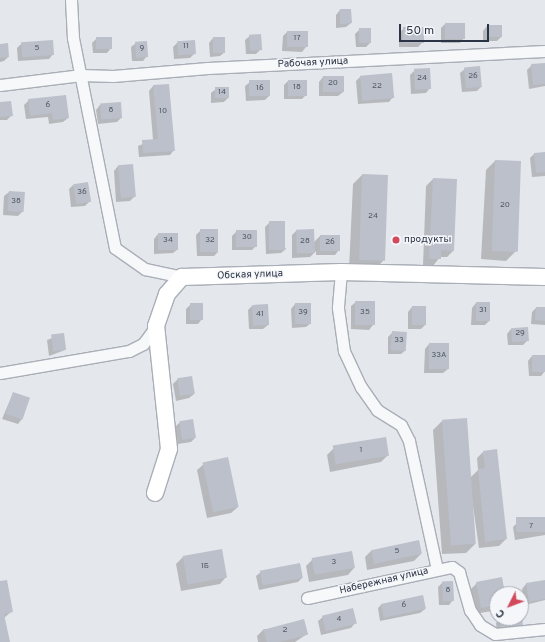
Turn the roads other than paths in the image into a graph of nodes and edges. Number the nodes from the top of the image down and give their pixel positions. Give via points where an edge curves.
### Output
1 (71, 0) edge
2 (545, 51) edge
3 (81, 75) junction
4 (0, 85) edge
5 (341, 272) junction
6 (182, 277) junction
7 (545, 277) edge
8 (156, 326) junction
9 (0, 373) edge
10 (155, 493) dead end
11 (437, 569) junction
12 (307, 598) dead end
13 (545, 629) edge

1 - 3 street
2 - 3 street, Рабочая улица via 208,68 113,76
3 - 4 street, Рабочая улица
3 - 6 street via 115,248 146,269
5 - 6 street, Обская улица
5 - 7 street, Обская улица
5 - 11 street via 338,308 344,351 365,393 378,410 401,425 409,441
6 - 8 street via 167,294
8 - 9 street via 143,344 129,351
8 - 10 street via 169,448
11 - 12 street, Набережная улица
11 - 13 street, Набережная улица via 452,567 459,572 470,610 480,624 495,634

